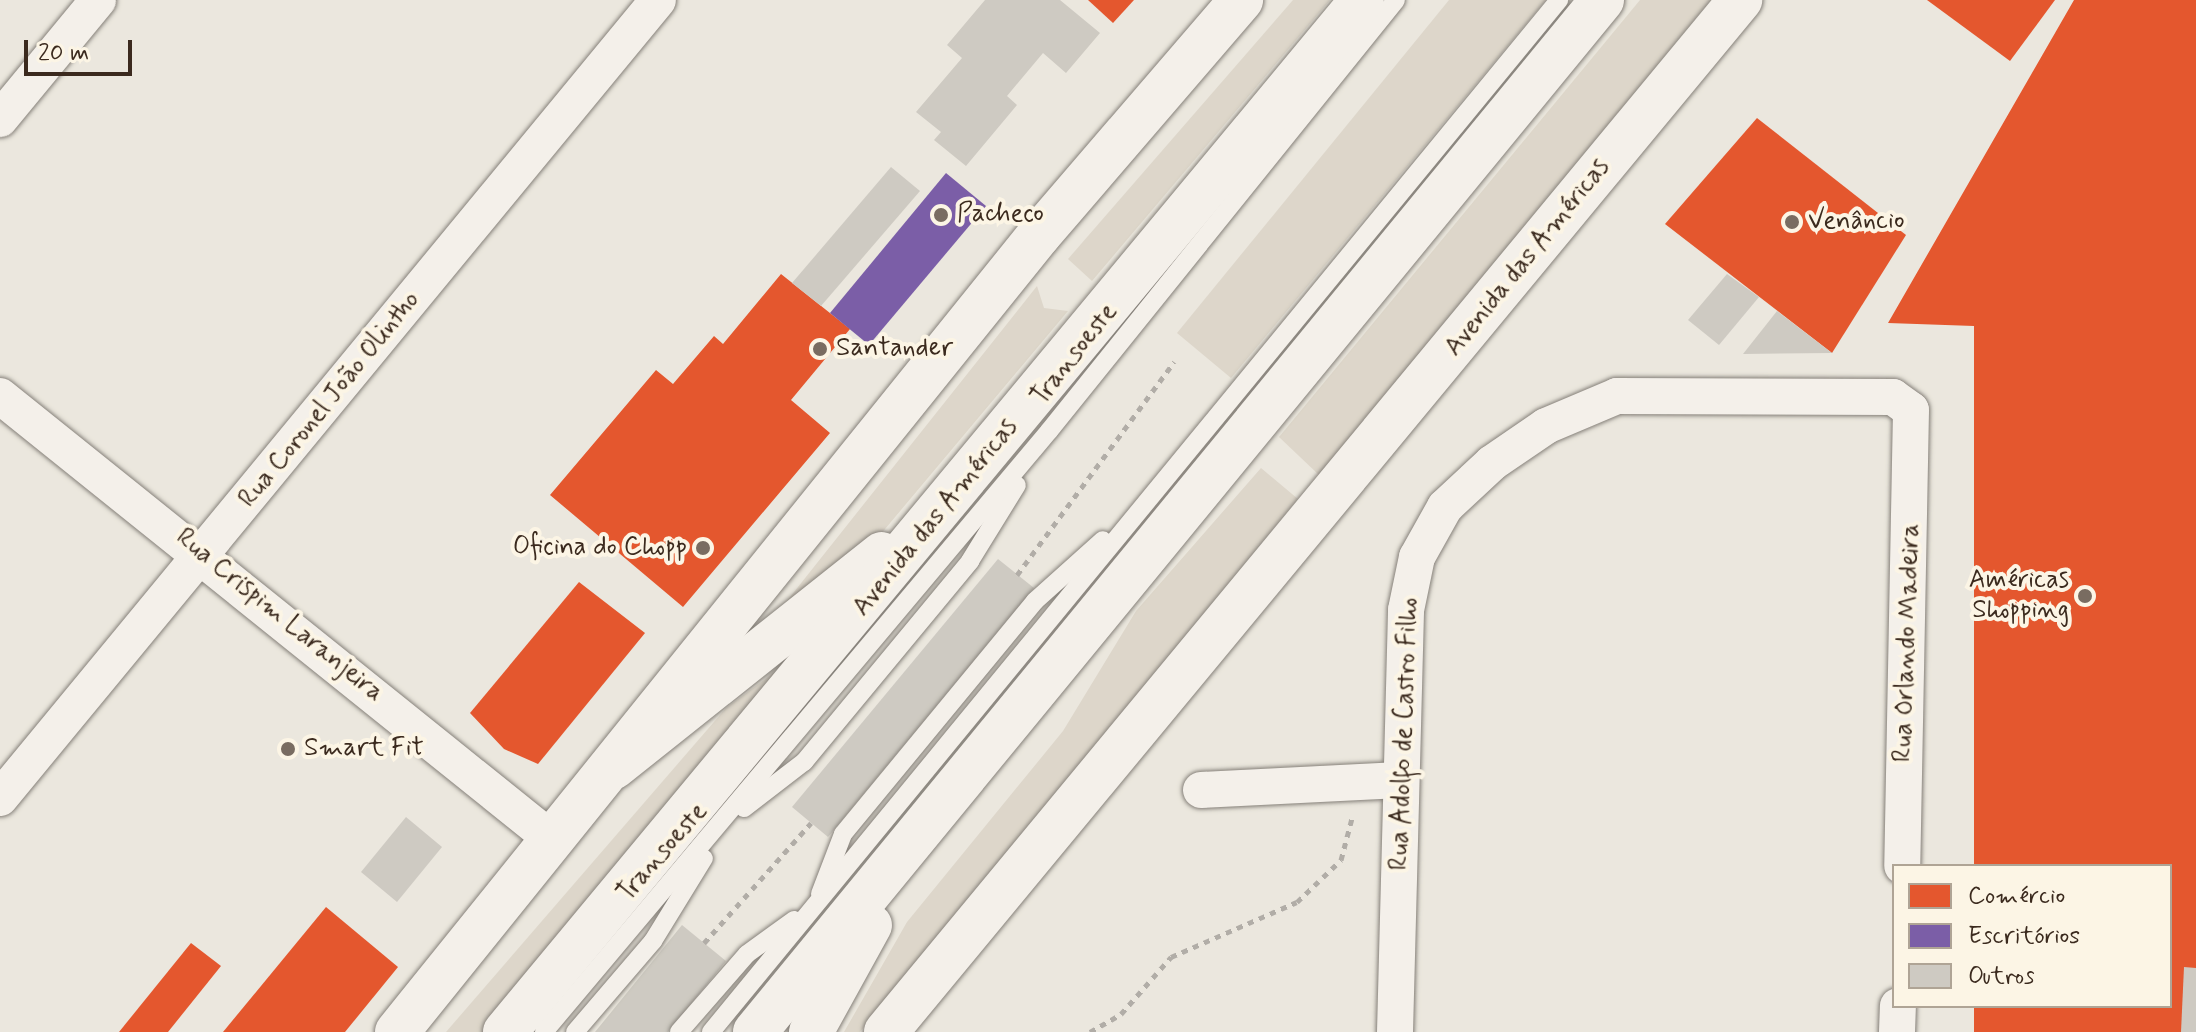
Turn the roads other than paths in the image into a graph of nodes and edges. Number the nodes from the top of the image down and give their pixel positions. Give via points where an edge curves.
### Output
1 (98, 0) edge
2 (658, 0) edge
3 (1241, 0) edge
4 (1362, 0) edge
5 (1396, 0) edge
6 (1559, 0) edge
7 (1602, 0) edge
8 (1740, 0) edge
9 (0, 119) edge
10 (0, 396) edge
11 (1617, 396) joint
12 (953, 497) junction
13 (205, 554) junction
14 (614, 767) junction
15 (1400, 780) junction
16 (1201, 790) dead end
17 (0, 798) edge
18 (727, 819) junction
19 (554, 841) junction
20 (915, 841) junction
21 (1902, 864) edge
22 (817, 902) junction
23 (1898, 1008) edge
24 (397, 1032) edge
25 (505, 1032) edge
26 (544, 1032) edge
27 (575, 1032) edge
28 (679, 1032) edge
29 (711, 1032) edge
30 (755, 1032) edge
31 (811, 1032) edge
32 (886, 1032) edge
33 (1395, 1032) edge
34 (1897, 1032) edge

1 - 9 street
2 - 13 street, Rua Coronel João Olintho
3 - 14 main road via 1030,246
4 - 12 main road, Avenida das Américas
5 - 18 lane, Transoeste via 1049,431 970,561 804,762
6 - 22 lane
7 - 20 main road
8 - 32 main road, Avenida das Américas
10 - 13 street, Rua Crispim Laranjeira
11 - 15 street, Rua Adolfo de Castro Filho via 1546,426 1492,463 1445,507 1417,557 1406,610
11 - 21 street, Rua Orlando Madeira via 1893,397 1914,419
12 - 14 main road
12 - 25 main road, Avenida das Américas
13 - 17 street, Rua Coronel João Olintho
13 - 19 street, Rua Crispim Laranjeira
14 - 19 main road
15 - 16 street
15 - 33 street, Rua Adolfo de Castro Filho
18 - 26 lane, Transoeste
18 - 27 lane via 653,941
19 - 24 main road
20 - 30 main road
20 - 31 main road
22 - 28 lane via 747,954
22 - 29 lane
23 - 34 street

